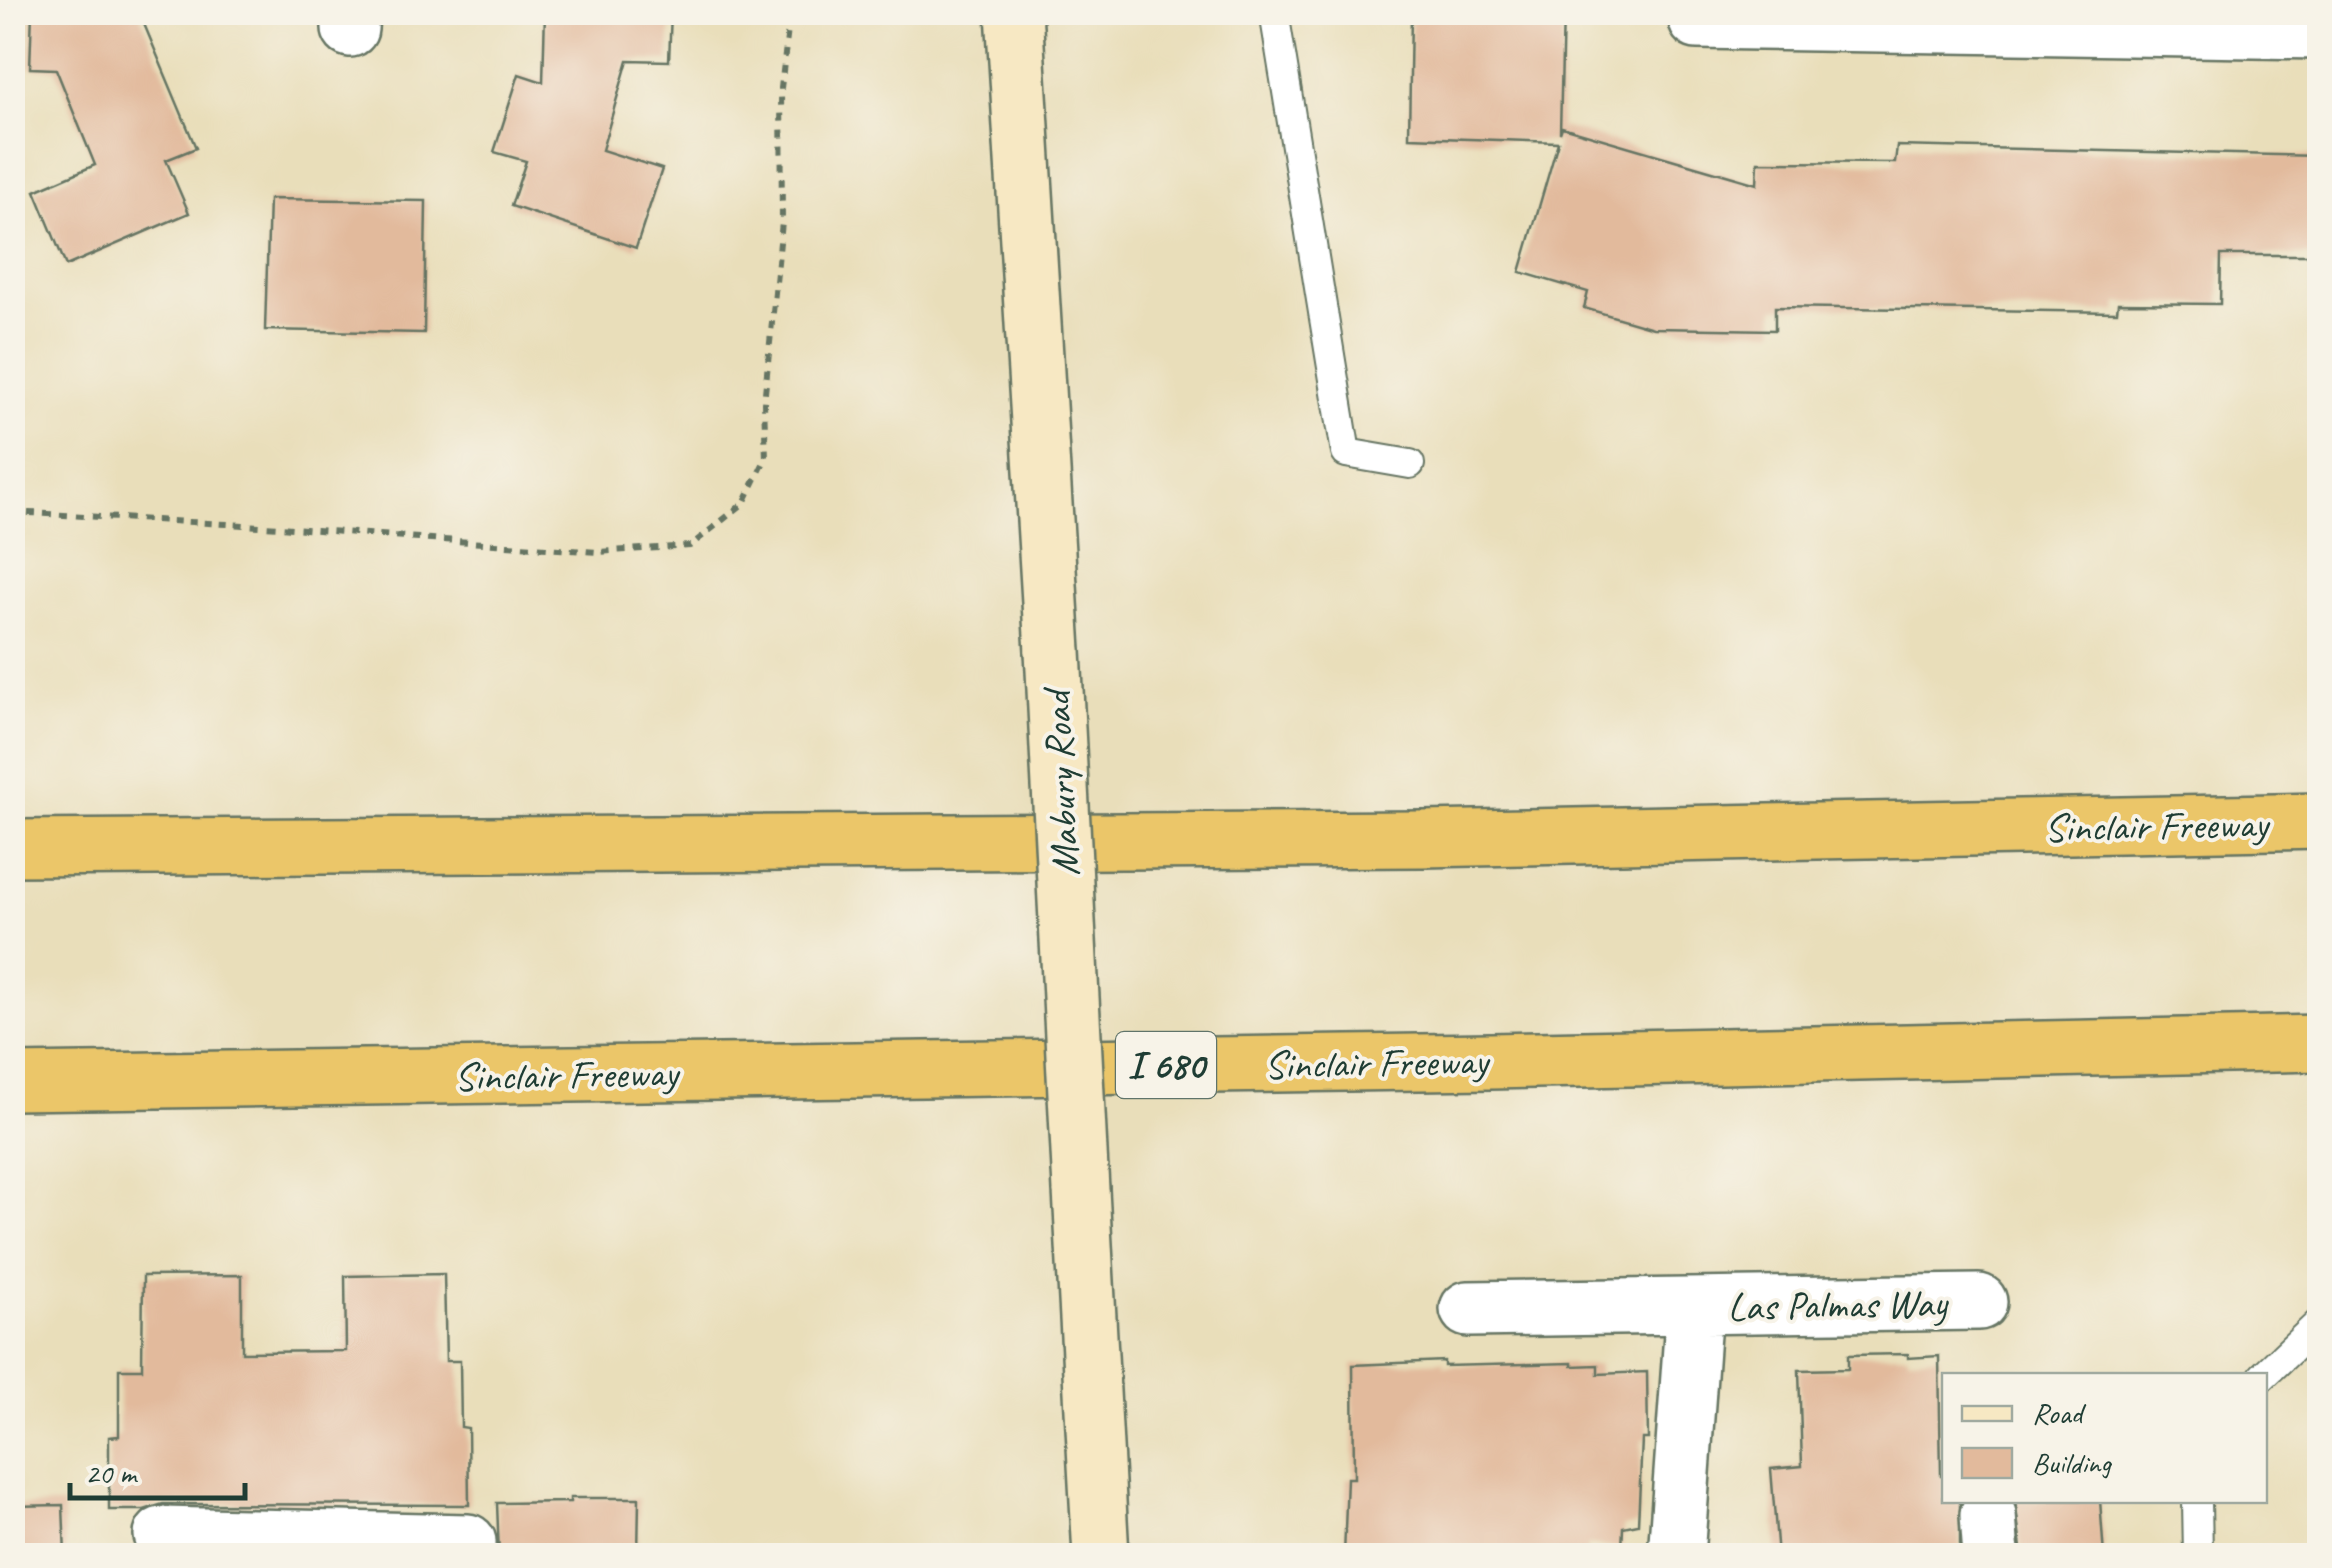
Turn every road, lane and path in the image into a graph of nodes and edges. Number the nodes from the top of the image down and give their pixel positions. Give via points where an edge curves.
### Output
1 (790, 12) edge
2 (1014, 12) edge
3 (1274, 12) edge
4 (1696, 17) edge
5 (2320, 31) edge
6 (1410, 464) dead end
7 (12, 512) edge
8 (2320, 821) edge
9 (12, 848) edge
10 (2320, 1043) edge
11 (12, 1082) edge
12 (1979, 1302) dead end
13 (1694, 1306) junction
14 (1468, 1309) dead end
15 (2320, 1322) edge
16 (2266, 1373) edge
17 (2197, 1503) edge
18 (162, 1535) dead end
19 (468, 1556) edge
20 (1101, 1556) edge
21 (1676, 1556) edge
22 (2198, 1556) edge

1 - 7 path via 766,458 744,503 690,546 597,552
2 - 20 main road, Mabury Road, bridge
3 - 6 lane via 1346,453
4 - 5 street
8 - 9 highway, Sinclair Freeway via 1403,839
10 - 11 highway, Sinclair Freeway / I 680
12 - 13 street, Las Palmas Way
13 - 14 street, Las Palmas Way
13 - 21 street, Las Palmas Way
15 - 16 lane
17 - 22 lane
18 - 19 street via 468,1542

